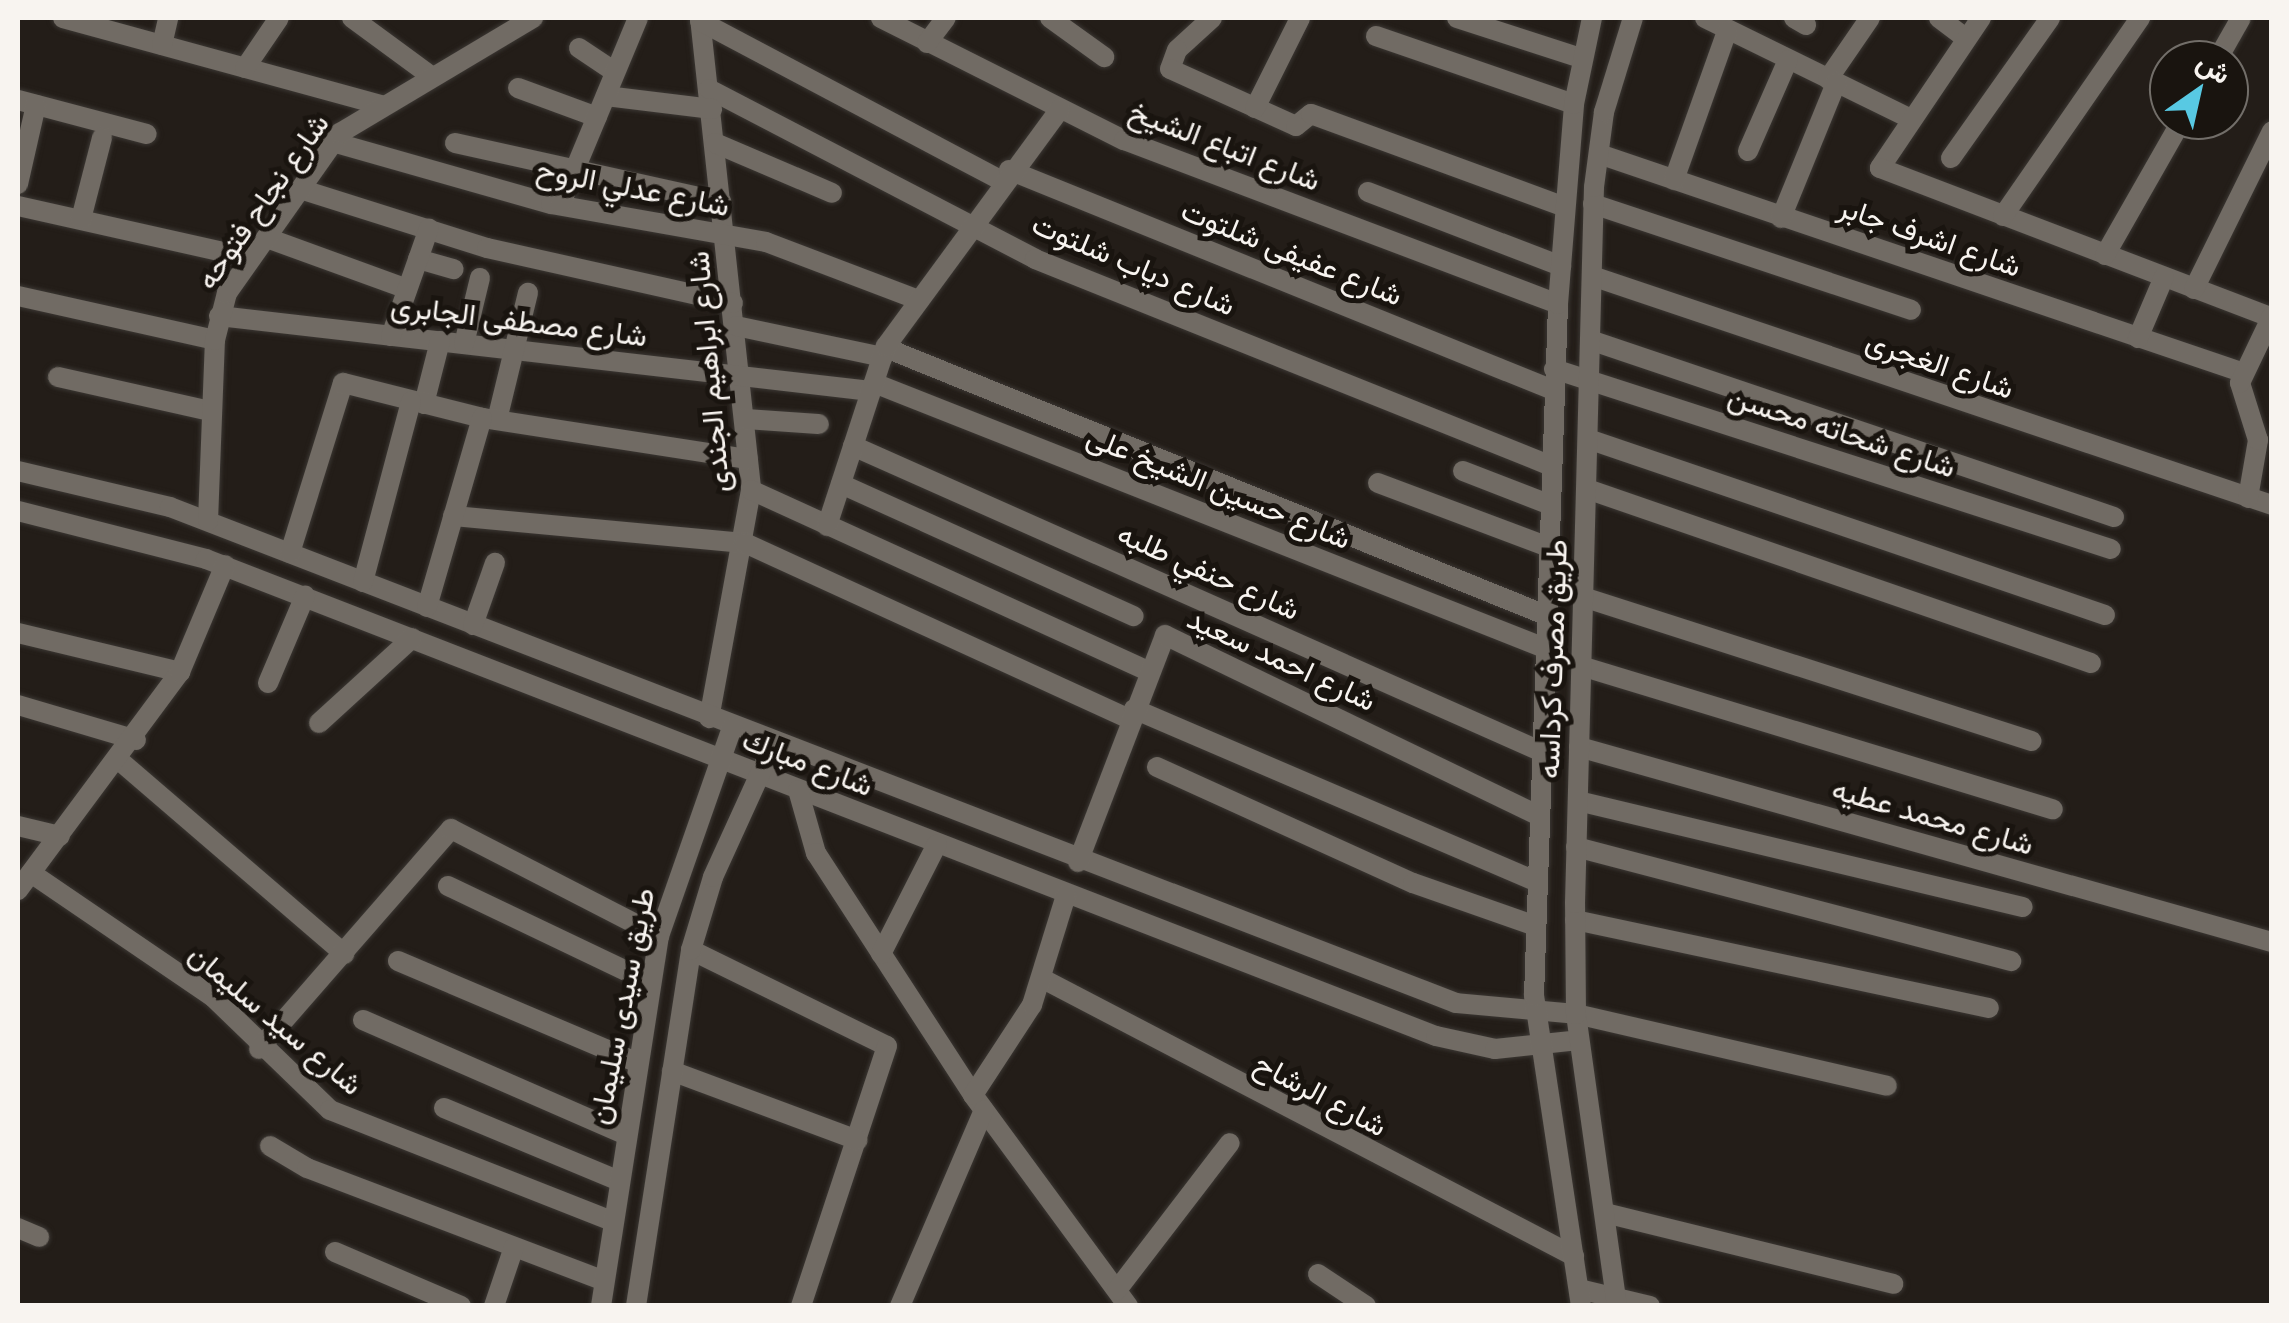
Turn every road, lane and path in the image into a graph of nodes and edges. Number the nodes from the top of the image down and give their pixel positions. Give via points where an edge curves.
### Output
1 (63, 18) edge
2 (168, 18) edge
3 (279, 18) edge
4 (352, 18) edge
5 (529, 18) edge
6 (638, 18) edge
7 (881, 18) edge
8 (946, 18) edge
9 (1050, 18) edge
10 (1212, 18) edge
11 (1300, 18) edge
12 (1457, 18) edge
13 (1592, 18) edge
14 (1633, 18) edge
15 (1705, 18) edge
16 (1870, 18) edge
17 (1939, 18) edge
18 (1981, 18) edge
19 (2050, 18) edge
20 (2140, 18) edge
21 (2242, 18) edge
22 (700, 19) edge
23 (1727, 31) junction
24 (1376, 36) dead end
25 (1966, 38) junction
26 (2229, 40) edge
27 (928, 43) junction
28 (162, 45) junction
29 (579, 48) dead end
30 (1104, 56) dead end
31 (1581, 58) junction
32 (1788, 60) junction
33 (245, 68) junction
34 (616, 72) junction
35 (431, 76) junction
36 (1832, 81) junction
37 (518, 88) dead end
38 (606, 96) junction
39 (710, 99) junction
40 (27, 102) edge
41 (1574, 104) junction
42 (382, 105) junction
43 (1255, 108) junction
44 (1060, 109) junction
45 (596, 117) junction
46 (1909, 118) junction
47 (2272, 131) edge
48 (147, 134) dead end
49 (102, 138) dead end
50 (2171, 140) edge
51 (333, 142) junction
52 (455, 143) dead end
53 (715, 144) junction
54 (1748, 151) dead end
55 (1598, 154) junction
56 (1951, 158) dead end
57 (575, 170) junction
58 (1006, 176) junction
59 (1674, 180) junction
60 (18, 184) edge
61 (300, 188) junction
62 (1368, 192) dead end
63 (832, 193) dead end
64 (722, 202) junction
65 (561, 203) junction
66 (1594, 204) junction
67 (18, 206) edge
68 (1565, 207) junction
69 (2003, 216) junction
70 (1781, 218) junction
71 (81, 219) junction
72 (970, 225) junction
73 (428, 228) junction
74 (726, 236) junction
75 (266, 238) junction
76 (2105, 255) junction
77 (251, 258) junction
78 (418, 258) junction
79 (1561, 266) junction
80 (454, 270) dead end
81 (1592, 276) junction
82 (2164, 277) junction
83 (480, 278) dead end
84 (2194, 288) junction
85 (407, 289) junction
86 (528, 294) dead end
87 (18, 296) edge
88 (919, 300) junction
89 (733, 303) junction
90 (1558, 304) junction
91 (1910, 310) dead end
92 (219, 316) junction
93 (2271, 317) edge
94 (736, 326) junction
95 (391, 336) junction
96 (2138, 338) junction
97 (215, 340) junction
98 (1590, 340) junction
99 (440, 341) junction
100 (464, 344) junction
101 (514, 350) junction
102 (884, 353) junction
103 (2244, 373) junction
104 (740, 376) junction
105 (58, 377) dead end
106 (1554, 380) junction
107 (1589, 381) junction
108 (873, 387) junction
109 (417, 403) junction
110 (210, 411) junction
111 (490, 419) junction
112 (745, 419) junction
113 (819, 424) dead end
114 (1588, 439) junction
115 (853, 446) junction
116 (748, 458) junction
117 (1549, 465) junction
118 (18, 471) edge
119 (1463, 471) dead end
120 (1378, 483) dead end
121 (840, 484) junction
122 (1587, 489) junction
123 (752, 490) junction
124 (2248, 498) junction
125 (1548, 504) junction
126 (2272, 505) edge
127 (18, 511) edge
128 (454, 516) junction
129 (2114, 517) dead end
130 (208, 521) junction
131 (827, 526) junction
132 (745, 543) junction
133 (1546, 546) junction
134 (2111, 549) dead end
135 (290, 553) junction
136 (495, 562) dead end
137 (224, 566) junction
138 (363, 582) junction
139 (305, 596) junction
140 (1583, 596) junction
141 (427, 607) junction
142 (1543, 614) junction
143 (2105, 615) dead end
144 (1134, 616) dead end
145 (473, 625) junction
146 (18, 632) edge
147 (412, 638) junction
148 (1542, 647) junction
149 (2091, 663) dead end
150 (1582, 666) junction
151 (1148, 671) junction
152 (180, 672) junction
153 (268, 683) dead end
154 (18, 705) edge
155 (1132, 714) junction
156 (709, 718) junction
157 (319, 723) dead end
158 (732, 727) junction
159 (136, 740) junction
160 (2031, 741) dead end
161 (774, 744) junction
162 (1579, 748) junction
163 (1540, 751) junction
164 (721, 760) junction
165 (120, 761) junction
166 (1156, 767) dead end
167 (760, 774) junction
168 (798, 790) junction
169 (706, 798) junction
170 (1578, 801) junction
171 (2053, 809) dead end
172 (742, 814) junction
173 (1538, 816) junction
174 (18, 826) edge
175 (60, 836) junction
176 (937, 844) junction
177 (1576, 847) junction
178 (1078, 862) junction
179 (31, 873) junction
180 (1130, 882) junction
181 (1536, 882) junction
182 (448, 886) dead end
183 (18, 890) edge
184 (1066, 895) junction
185 (2023, 907) dead end
186 (1118, 915) junction
187 (1575, 920) junction
188 (1536, 926) junction
189 (659, 936) junction
190 (2272, 942) edge
191 (690, 950) junction
192 (344, 954) junction
193 (881, 954) junction
194 (2011, 961) dead end
195 (398, 962) dead end
196 (1043, 980) junction
197 (651, 983) junction
198 (1989, 1008) dead end
199 (1536, 1013) junction
200 (1576, 1014) junction
201 (362, 1020) dead end
202 (1578, 1040) junction
203 (1540, 1046) junction
204 (259, 1049) junction
205 (638, 1063) junction
206 (672, 1071) junction
207 (1887, 1086) dead end
208 (978, 1102) junction
209 (444, 1108) dead end
210 (626, 1135) junction
211 (858, 1140) junction
212 (1230, 1143) dead end
213 (270, 1146) dead end
214 (619, 1181) junction
215 (1605, 1213) junction
216 (612, 1221) junction
217 (18, 1228) edge
218 (39, 1237) dead end
219 (514, 1246) junction
220 (335, 1252) dead end
221 (1574, 1256) junction
222 (1318, 1274) dead end
223 (604, 1280) junction
224 (1893, 1284) dead end
225 (1580, 1297) edge
226 (1123, 1298) edge
227 (1617, 1302) edge
228 (462, 1306) edge
229 (494, 1306) edge
230 (601, 1306) edge
231 (636, 1306) edge
232 (801, 1306) edge
233 (900, 1306) edge
234 (1366, 1306) edge
235 (1650, 1306) edge

1 - 28 street
2 - 28 street
3 - 33 street
4 - 35 street
5 - 35 street, شارع نجاح فتوحه
6 - 34 street
7 - 27 street, شارع اتباع الشيخ
8 - 27 street
9 - 30 street
10 - 43 street via 1167,66
11 - 43 street
12 - 31 street
13 - 31 street, طريق مصرف كرداسه
14 - 55 street, طريق مصرف كرداسه
15 - 23 street
16 - 36 street
17 - 25 street
18 - 25 street
19 - 56 street
20 - 69 street
21 - 26 street
22 - 39 street, شارع ابراهيم الجندى
22 - 58 street, شارع عفيفى شلتوت
23 - 32 street
23 - 59 street
24 - 41 street
25 - 46 street
27 - 44 street, شارع اتباع الشيخ
28 - 33 street
29 - 34 street
31 - 41 street, طريق مصرف كرداسه
32 - 36 street
32 - 54 street
33 - 42 street
34 - 38 street
35 - 42 street, شارع نجاح فتوحه
36 - 46 street
36 - 70 street
37 - 45 street
38 - 39 street, شارع دياب شلتوت
38 - 45 street
39 - 53 street, شارع ابراهيم الجندى
39 - 72 street, شارع دياب شلتوت
40 - 48 street
40 - 60 street
41 - 68 street, طريق مصرف كرداسه
42 - 51 street, شارع نجاح فتوحه
43 - 68 street via 1297,126 1311,114
44 - 58 street
44 - 90 street, شارع اتباع الشيخ
45 - 57 street
46 - 69 street via 1881,161 1882,170
47 - 84 street
49 - 71 street
50 - 76 street
51 - 61 street, شارع نجاح فتوحه
51 - 65 street, شارع عدلي الروح via 447,180
52 - 57 street
53 - 63 street
53 - 64 street, شارع ابراهيم الجندى
55 - 59 street, شارع اشرف جابر
55 - 66 street, طريق مصرف كرداسه
57 - 64 street
57 - 65 street
58 - 72 street
58 - 106 street, شارع عفيفى شلتوت
59 - 70 street, شارع اشرف جابر
61 - 73 street
61 - 75 street, شارع نجاح فتوحه
62 - 79 street
64 - 74 street, شارع ابراهيم الجندى
65 - 74 street, شارع عدلي الروح
66 - 81 street, طريق مصرف كرداسه
66 - 91 street
67 - 71 street
68 - 79 street, طريق مصرف كرداسه
69 - 76 street
70 - 96 street, شارع اشرف جابر
71 - 77 street
72 - 88 street
72 - 117 street, شارع دياب شلتوت via 1034,258
73 - 78 street
73 - 89 street
74 - 88 street, شارع عدلي الروح via 766,242
74 - 89 street, شارع ابراهيم الجندى
75 - 77 street, شارع نجاح فتوحه
75 - 85 street
76 - 82 street
77 - 92 street, شارع نجاح فتوحه
78 - 80 street
78 - 85 street
79 - 90 street, طريق مصرف كرداسه
81 - 98 street, طريق مصرف كرداسه
81 - 124 street, شارع الغجرى
82 - 84 street
82 - 96 street
83 - 100 street
84 - 93 street
85 - 95 street
86 - 101 street
87 - 97 street
88 - 102 street
89 - 94 street, شارع ابراهيم الجندى
90 - 106 street, طريق مصرف كرداسه
92 - 95 street, شارع مصطفى الجابرى
92 - 97 street, شارع نجاح فتوحه
93 - 103 street
94 - 102 street
94 - 104 street, شارع ابراهيم الجندى
95 - 99 street, شارع مصطفى الجابرى
96 - 103 street, شارع اشرف جابر
97 - 110 street, شارع نجاح فتوحه
98 - 107 street, طريق مصرف كرداسه
98 - 129 street
99 - 100 street, شارع مصطفى الجابرى
99 - 109 street
100 - 101 street, شارع مصطفى الجابرى
101 - 104 street, شارع مصطفى الجابرى
101 - 111 street
102 - 108 street
102 - 142 street
103 - 124 street via 2240,396 2258,440
104 - 108 street, شارع مصطفى الجابرى
104 - 112 street, شارع ابراهيم الجندى
105 - 110 street
106 - 107 street, شارع شحاته محسن
106 - 117 street, طريق مصرف كرداسه
107 - 114 street, طريق مصرف كرداسه
107 - 134 street, شارع شحاته محسن
108 - 115 street
108 - 148 street, شارع حسين الشيخ على
109 - 111 street
109 - 135 street via 341,384
109 - 138 street
110 - 130 street, شارع نجاح فتوحه
111 - 116 street
111 - 128 street
112 - 113 street
112 - 116 street, شارع ابراهيم الجندى
114 - 122 street, طريق مصرف كرداسه
114 - 143 street
115 - 121 street
115 - 163 street, شارع حنفي طلبه
116 - 123 street, شارع ابراهيم الجندى
117 - 125 street, طريق مصرف كرداسه
118 - 130 street, شارع مبارك
119 - 125 street
120 - 133 street
121 - 131 street
121 - 144 street
122 - 140 street, طريق مصرف كرداسه
122 - 149 street
123 - 131 street
123 - 132 street, شارع ابراهيم الجندى
124 - 126 street, شارع الغجرى
125 - 133 street, طريق مصرف كرداسه
127 - 137 street, شارع مبارك
128 - 132 street
128 - 141 street
130 - 135 street, شارع مبارك
131 - 151 street
132 - 155 street
132 - 156 street, شارع ابراهيم الجندى
133 - 142 street, طريق مصرف كرداسه
135 - 138 street, شارع مبارك
136 - 145 street
137 - 139 street, شارع مبارك
137 - 152 street
138 - 141 street, شارع مبارك
139 - 147 street, شارع مبارك
139 - 153 street
140 - 150 street, طريق مصرف كرداسه
140 - 160 street
141 - 145 street, شارع مبارك
142 - 148 street, طريق مصرف كرداسه
145 - 156 street, شارع مبارك
146 - 152 street
147 - 157 street
147 - 164 street, شارع مبارك
148 - 163 street, طريق مصرف كرداسه
150 - 162 street, طريق مصرف كرداسه
150 - 171 street
151 - 155 street, شارع احمد سعيد
151 - 173 street, شارع احمد سعيد via 1168,635
152 - 159 street
154 - 159 street
155 - 178 street, شارع احمد سعيد
155 - 181 street
156 - 158 street, شارع مبارك
158 - 161 street, شارع مبارك
158 - 164 street, طريق سيدى سليمان
159 - 165 street
161 - 167 street, طريق سيدى سليمان
161 - 178 street, شارع مبارك
162 - 170 street, طريق مصرف كرداسه
162 - 190 street, شارع محمد عطيه
163 - 173 street, طريق مصرف كرداسه
164 - 167 street, شارع مبارك
164 - 169 street, طريق سيدى سليمان
165 - 175 street
165 - 192 street
166 - 188 street via 1413,883
167 - 168 street, شارع مبارك
167 - 172 street, طريق سيدى سليمان
168 - 176 street, شارع مبارك
168 - 193 street via 809,840
169 - 172 street
169 - 189 street, طريق سيدى سليمان
170 - 177 street, طريق مصرف كرداسه
170 - 185 street
172 - 191 street, طريق سيدى سليمان
173 - 181 street, طريق مصرف كرداسه
174 - 175 street
175 - 179 street
176 - 184 street, شارع مبارك
176 - 193 street
177 - 187 street, طريق مصرف كرداسه
177 - 194 street
178 - 180 street, شارع مبارك
179 - 183 street
179 - 204 street, شارع سيد سليمان via 214,998
180 - 186 street
180 - 199 street, شارع مبارك via 1438,998
181 - 188 street, طريق مصرف كرداسه
182 - 197 street
184 - 186 street, شارع مبارك
184 - 196 street
186 - 203 street, شارع مبارك via 1436,1036 1496,1049
187 - 198 street
187 - 200 street, طريق مصرف كرداسه
188 - 199 street, طريق مصرف كرداسه
189 - 192 street via 451,829
189 - 197 street, طريق سيدى سليمان
191 - 206 street, طريق سيدى سليمان
191 - 211 street via 849,1033 884,1042 888,1052
192 - 204 street
193 - 208 street
195 - 205 street
196 - 208 street
196 - 221 street, شارع الرشاح
197 - 205 street, طريق سيدى سليمان
199 - 200 street, شارع مبارك
199 - 203 street, طريق مصرف كرداسه
200 - 202 street, طريق مصرف كرداسه
200 - 207 street, شارع مبارك
201 - 210 street
202 - 203 street, شارع مبارك
202 - 215 street, طريق مصرف كرداسه
203 - 221 street, طريق مصرف كرداسه
204 - 216 street, شارع سيد سليمان via 361,1126
205 - 210 street, طريق سيدى سليمان
206 - 211 street
206 - 231 street, طريق سيدى سليمان
208 - 226 street
208 - 233 street
209 - 214 street
210 - 214 street, طريق سيدى سليمان
211 - 232 street
212 - 226 street
213 - 219 street via 307,1168
214 - 216 street, طريق سيدى سليمان
215 - 224 street
215 - 227 street, طريق مصرف كرداسه
216 - 223 street, طريق سيدى سليمان
217 - 218 street
219 - 223 street
219 - 229 street
220 - 228 street
221 - 225 street, طريق مصرف كرداسه
222 - 234 street
223 - 230 street, طريق سيدى سليمان
225 - 227 street
227 - 235 street

